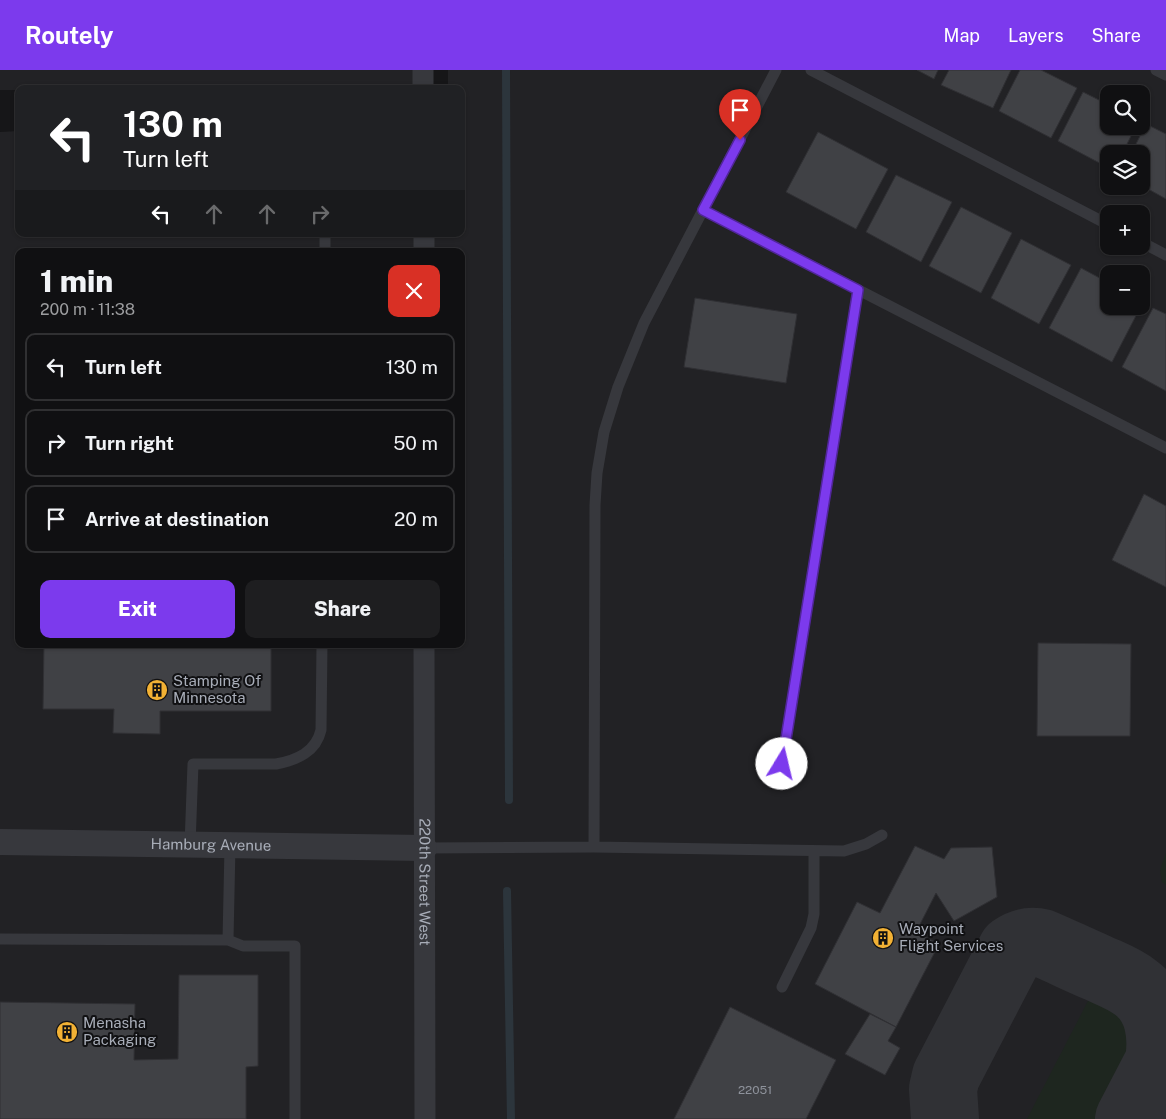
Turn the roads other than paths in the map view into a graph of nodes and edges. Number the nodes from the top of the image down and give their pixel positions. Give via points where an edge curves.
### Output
1 (423, 70) edge
2 (776, 70) edge
3 (811, 70) edge
4 (1156, 70) edge
5 (1166, 75) edge
6 (424, 85) edge
7 (703, 210) junction
8 (1100, 220) edge
9 (1150, 247) edge
10 (1166, 255) edge
11 (858, 290) junction
12 (1166, 448) edge
13 (322, 648) edge
14 (424, 648) edge
15 (782, 764) dead end
16 (882, 835) dead end
17 (0, 842) edge
18 (190, 845) junction
19 (230, 846) junction
20 (424, 848) junction
21 (594, 848) junction
22 (814, 851) junction
23 (0, 939) edge
24 (228, 940) junction
25 (782, 987) dead end
26 (294, 1119) edge
27 (424, 1119) edge

1 - 6 street
2 - 7 lane
3 - 8 lane
4 - 5 lane
7 - 11 lane
7 - 21 lane via 644,323 604,432 597,473 595,515
9 - 10 lane
11 - 12 lane
11 - 15 lane
13 - 18 lane via 321,730 315,745 301,756 276,764 193,764
14 - 20 street, 220th Street West
16 - 22 lane via 844,851
17 - 18 street, Hamburg Avenue
18 - 19 street, Hamburg Avenue
19 - 20 street, Hamburg Avenue
19 - 24 lane
20 - 21 lane
20 - 27 street, 220th Street West
21 - 22 lane
22 - 25 lane via 811,928
23 - 24 lane
24 - 26 lane via 243,946 294,946

